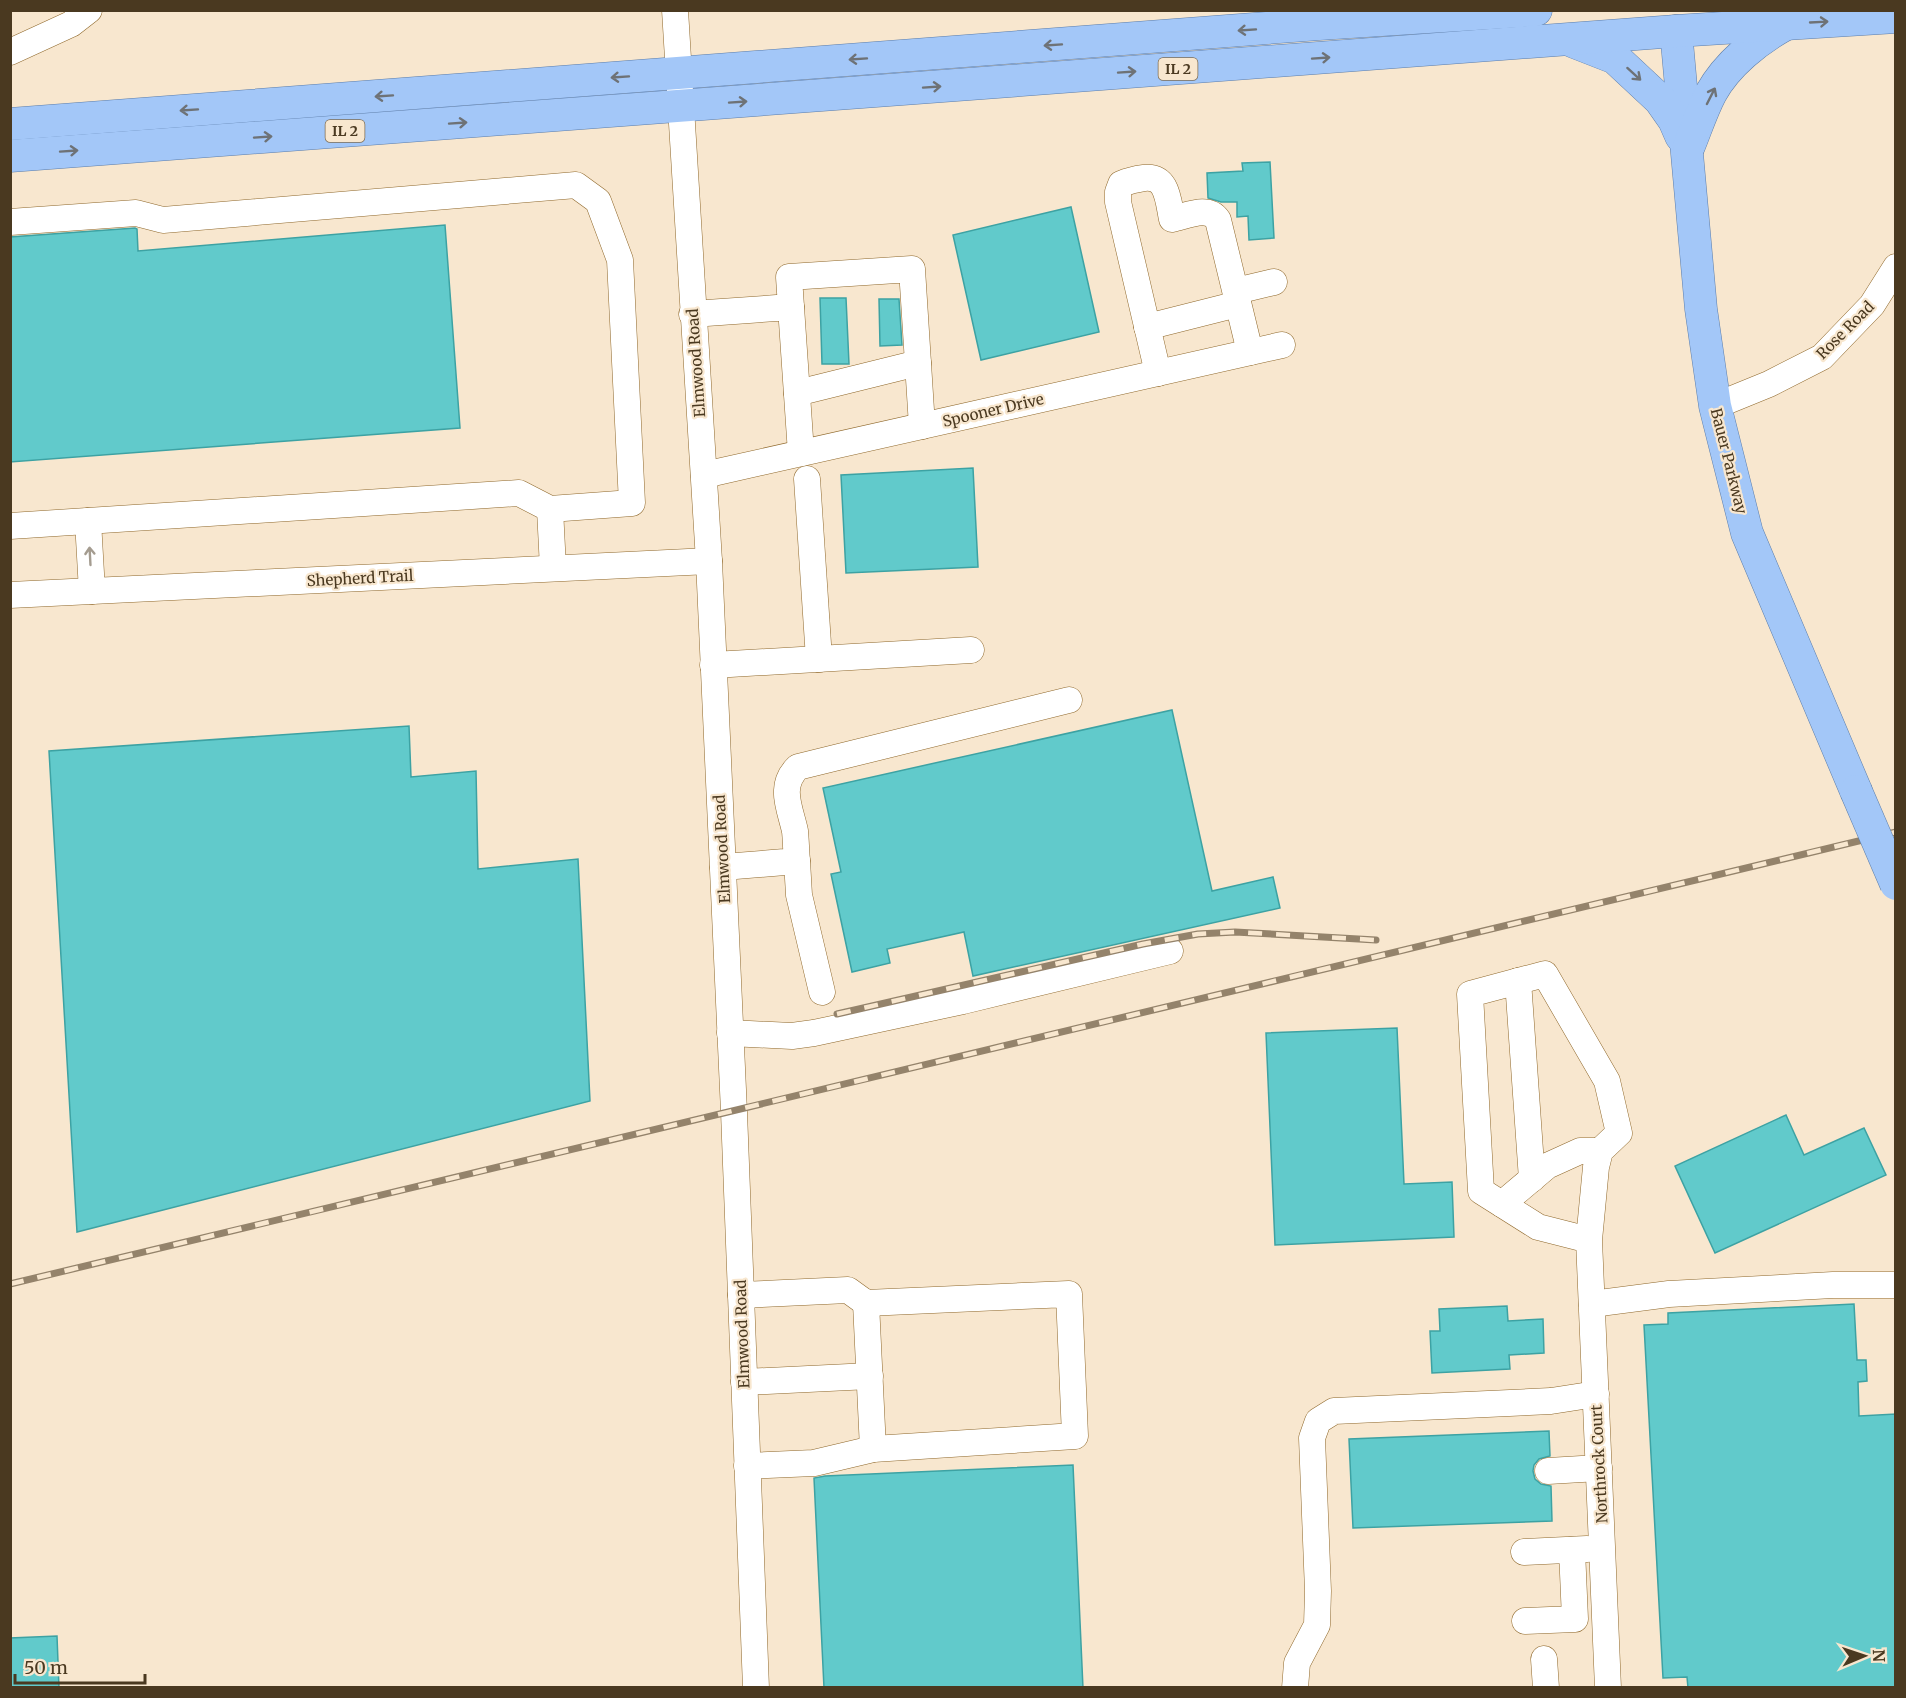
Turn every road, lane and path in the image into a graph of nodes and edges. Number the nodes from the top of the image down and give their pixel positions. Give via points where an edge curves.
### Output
1 (89, 10) edge
2 (675, 10) edge
3 (1536, 10) edge
4 (1896, 17) edge
5 (1676, 21) edge
6 (1787, 24) junction
7 (1564, 39) junction
8 (10, 52) edge
9 (678, 73) junction
10 (680, 106) junction
11 (10, 124) edge
12 (1687, 149) junction
13 (10, 156) edge
14 (10, 222) edge
15 (1896, 267) edge
16 (1274, 282) dead end
17 (1237, 298) junction
18 (792, 308) junction
19 (692, 314) junction
20 (1147, 327) junction
21 (1282, 345) dead end
22 (1250, 352) junction
23 (918, 363) junction
24 (1158, 373) junction
25 (797, 393) junction
26 (1715, 406) junction
27 (922, 426) junction
28 (801, 453) junction
29 (704, 475) junction
30 (807, 479) dead end
31 (550, 509) junction
32 (88, 521) junction
33 (10, 526) edge
34 (709, 561) junction
35 (553, 568) junction
36 (92, 591) junction
37 (10, 595) edge
38 (970, 650) dead end
39 (819, 659) junction
40 (713, 665) junction
41 (1069, 700) dead end
42 (797, 861) junction
43 (723, 867) junction
44 (1896, 884) edge
45 (1170, 951) dead end
46 (1518, 981) junction
47 (822, 992) dead end
48 (730, 1033) junction
49 (1600, 1151) junction
50 (1532, 1179) junction
51 (1502, 1204) junction
52 (1589, 1240) junction
53 (1896, 1285) edge
54 (741, 1295) junction
55 (866, 1303) junction
56 (1592, 1304) junction
57 (870, 1376) junction
58 (744, 1382) junction
59 (1596, 1394) junction
60 (873, 1449) junction
61 (747, 1466) junction
62 (1599, 1468) junction
63 (1548, 1471) dead end
64 (1602, 1549) junction
65 (1572, 1550) junction
66 (1524, 1552) dead end
67 (1525, 1621) dead end
68 (1544, 1659) dead end
69 (756, 1688) edge
70 (1295, 1688) edge
71 (1546, 1688) edge
72 (1608, 1688) edge

1 - 8 street via 71,24
2 - 9 street, Elmwood Road
3 -> 9 main road, IL 2
6 -> 4 main road, IL 2
5 - 6 main road, IL 2
5 - 7 main road, IL 2
5 - 12 main road, Bauer Parkway
12 -> 6 main road via 1711,93 1725,72 1760,40
10 -> 7 main road, IL 2
7 -> 12 main road via 1615,57 1639,78 1674,120
9 - 10 street, Elmwood Road
9 -> 11 main road, IL 2
13 -> 10 main road, IL 2
10 - 19 street, Elmwood Road
12 - 26 main road, Bauer Parkway via 1701,309
14 - 31 street via 136,213 163,220 576,185 598,201 620,260 632,504
15 - 26 street, Rose Road via 1872,305 1822,357
16 - 17 street
17 - 20 street
17 - 20 street via 1214,213 1206,211 1172,219 1160,180 1152,177 1126,182 1118,192 1119,202
17 - 22 street
18 - 19 street
18 - 23 street via 789,278 912,269
18 - 25 street
19 - 29 street, Elmwood Road
20 - 24 street
21 - 22 street, Spooner Drive
22 - 24 street, Spooner Drive
23 - 25 street
23 - 27 street
24 - 27 street, Spooner Drive
25 - 28 street
26 - 44 main road, Bauer Parkway, bridge via 1747,533
27 - 28 street, Spooner Drive
28 - 29 street, Spooner Drive
29 - 34 street, Elmwood Road
30 - 39 street
31 - 32 street via 519,493
31 - 35 street
32 - 33 street
36 -> 32 street
34 - 35 street, Shepherd Trail
34 - 40 street, Elmwood Road
35 - 36 street, Shepherd Trail
36 - 37 street, Shepherd Trail
38 - 39 street
39 - 40 street
40 - 43 street, Elmwood Road
41 - 42 street via 798,767 786,788
42 - 43 street
42 - 47 street via 800,895
43 - 48 street, Elmwood Road
45 - 48 street via 814,1033
46 - 49 street via 1545,974 1607,1081 1619,1133
46 - 50 street
46 - 51 street via 1470,994 1481,1191
48 - 54 street, Elmwood Road
49 - 50 street via 1580,1151 1547,1166
49 - 52 street, Northrock Court
50 - 51 street
51 - 52 street via 1539,1227
52 - 56 street, Northrock Court
53 - 56 street via 1669,1294
54 - 55 street via 848,1290
54 - 58 street, Elmwood Road
55 - 57 street
55 - 60 street via 1069,1294 1075,1436
56 - 59 street, Northrock Court
57 - 58 street
57 - 60 street
58 - 61 street, Elmwood Road
59 - 62 street, Northrock Court
59 - 70 street via 1551,1401 1334,1411 1318,1420 1312,1438 1317,1625 1297,1663
60 - 61 street via 814,1463
61 - 69 street, Elmwood Road
62 - 63 street
62 - 64 street, Northrock Court
64 - 65 street
64 - 72 street, Northrock Court
65 - 66 street
65 - 67 street via 1575,1619
68 - 71 street

